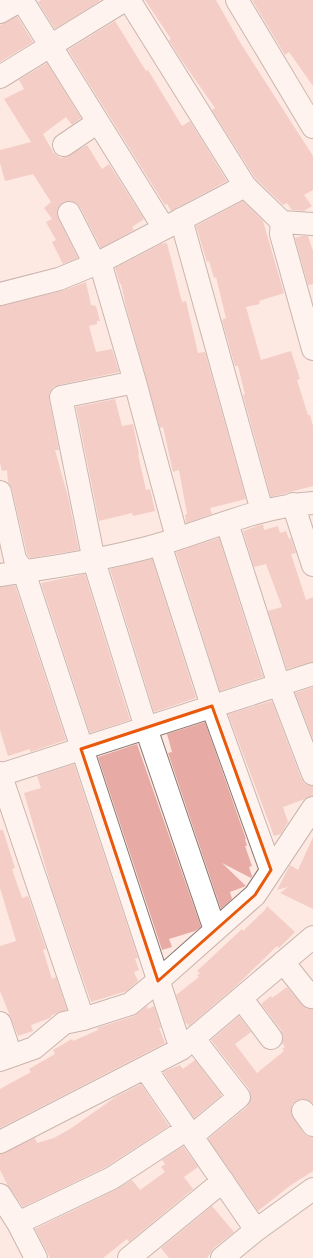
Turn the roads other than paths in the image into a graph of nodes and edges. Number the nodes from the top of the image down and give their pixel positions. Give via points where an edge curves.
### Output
1 (21, 0) edge
2 (125, 0) edge
3 (128, 0) edge
4 (237, 0) edge
5 (0, 12) edge
6 (50, 46) junction
7 (0, 77) edge
8 (98, 122) junction
9 (313, 127) edge
10 (64, 145) dead end
11 (245, 186) junction
12 (69, 213) dead end
13 (282, 222) junction
14 (173, 224) junction
15 (313, 224) edge
16 (98, 263) junction
17 (0, 294) edge
18 (313, 349) edge
19 (135, 382) junction
20 (0, 492) edge
21 (303, 504) edge
22 (262, 511) junction
23 (227, 522) junction
24 (169, 541) junction
25 (94, 561) junction
26 (313, 565) edge
27 (24, 572) junction
28 (0, 575) edge
29 (313, 674) edge
30 (279, 685) junction
31 (212, 706) junction
32 (146, 728) junction
33 (81, 749) junction
34 (0, 774) edge
35 (313, 774) edge
36 (313, 808) edge
37 (271, 870) junction
38 (215, 930) junction
39 (313, 937) edge
40 (283, 962) junction
41 (158, 981) junction
42 (241, 998) junction
43 (311, 998) dead end
44 (83, 1019) junction
45 (0, 1023) edge
46 (271, 1038) dead end
47 (187, 1044) junction
48 (6, 1058) edge
49 (145, 1068) junction
50 (189, 1132) junction
51 (0, 1142) edge
52 (223, 1181) junction
53 (313, 1189) edge
54 (0, 1195) edge
55 (18, 1223) junction
56 (256, 1230) junction
57 (36, 1258) edge
58 (129, 1258) edge
59 (222, 1258) edge

1 - 5 street
1 - 6 street
2 - 6 street
3 - 11 street
4 - 9 street
6 - 7 street
6 - 8 street
8 - 10 street
8 - 14 street
11 - 13 street
11 - 14 street
12 - 16 street
13 - 15 street
13 - 18 street via 281,234
14 - 16 street
14 - 22 street
16 - 17 street via 59,279
16 - 19 street
19 - 24 street
19 - 25 street via 61,397
20 - 27 street via 15,559
21 - 22 street
21 - 26 street
22 - 23 street
23 - 24 street
23 - 30 street
24 - 25 street
24 - 31 street
25 - 27 street
25 - 32 street
27 - 28 street
27 - 33 street
29 - 30 street
30 - 31 street
30 - 35 street
31 - 32 street
31 - 37 street
32 - 33 street
32 - 38 street
33 - 34 street
33 - 41 street
34 - 44 street
36 - 37 street
37 - 38 street via 255,895
38 - 41 street
39 - 40 street
40 - 42 street
40 - 43 street
41 - 44 street via 130,1004
41 - 47 street
42 - 46 street
42 - 47 street
44 - 48 street via 64,1023 34,1048
45 - 48 street
47 - 49 street
47 - 50 street via 239,1097
49 - 50 street
49 - 51 street
50 - 52 street
50 - 55 street via 112,1178
52 - 56 street
52 - 58 street
53 - 56 street
54 - 55 street
55 - 57 street
56 - 59 street

